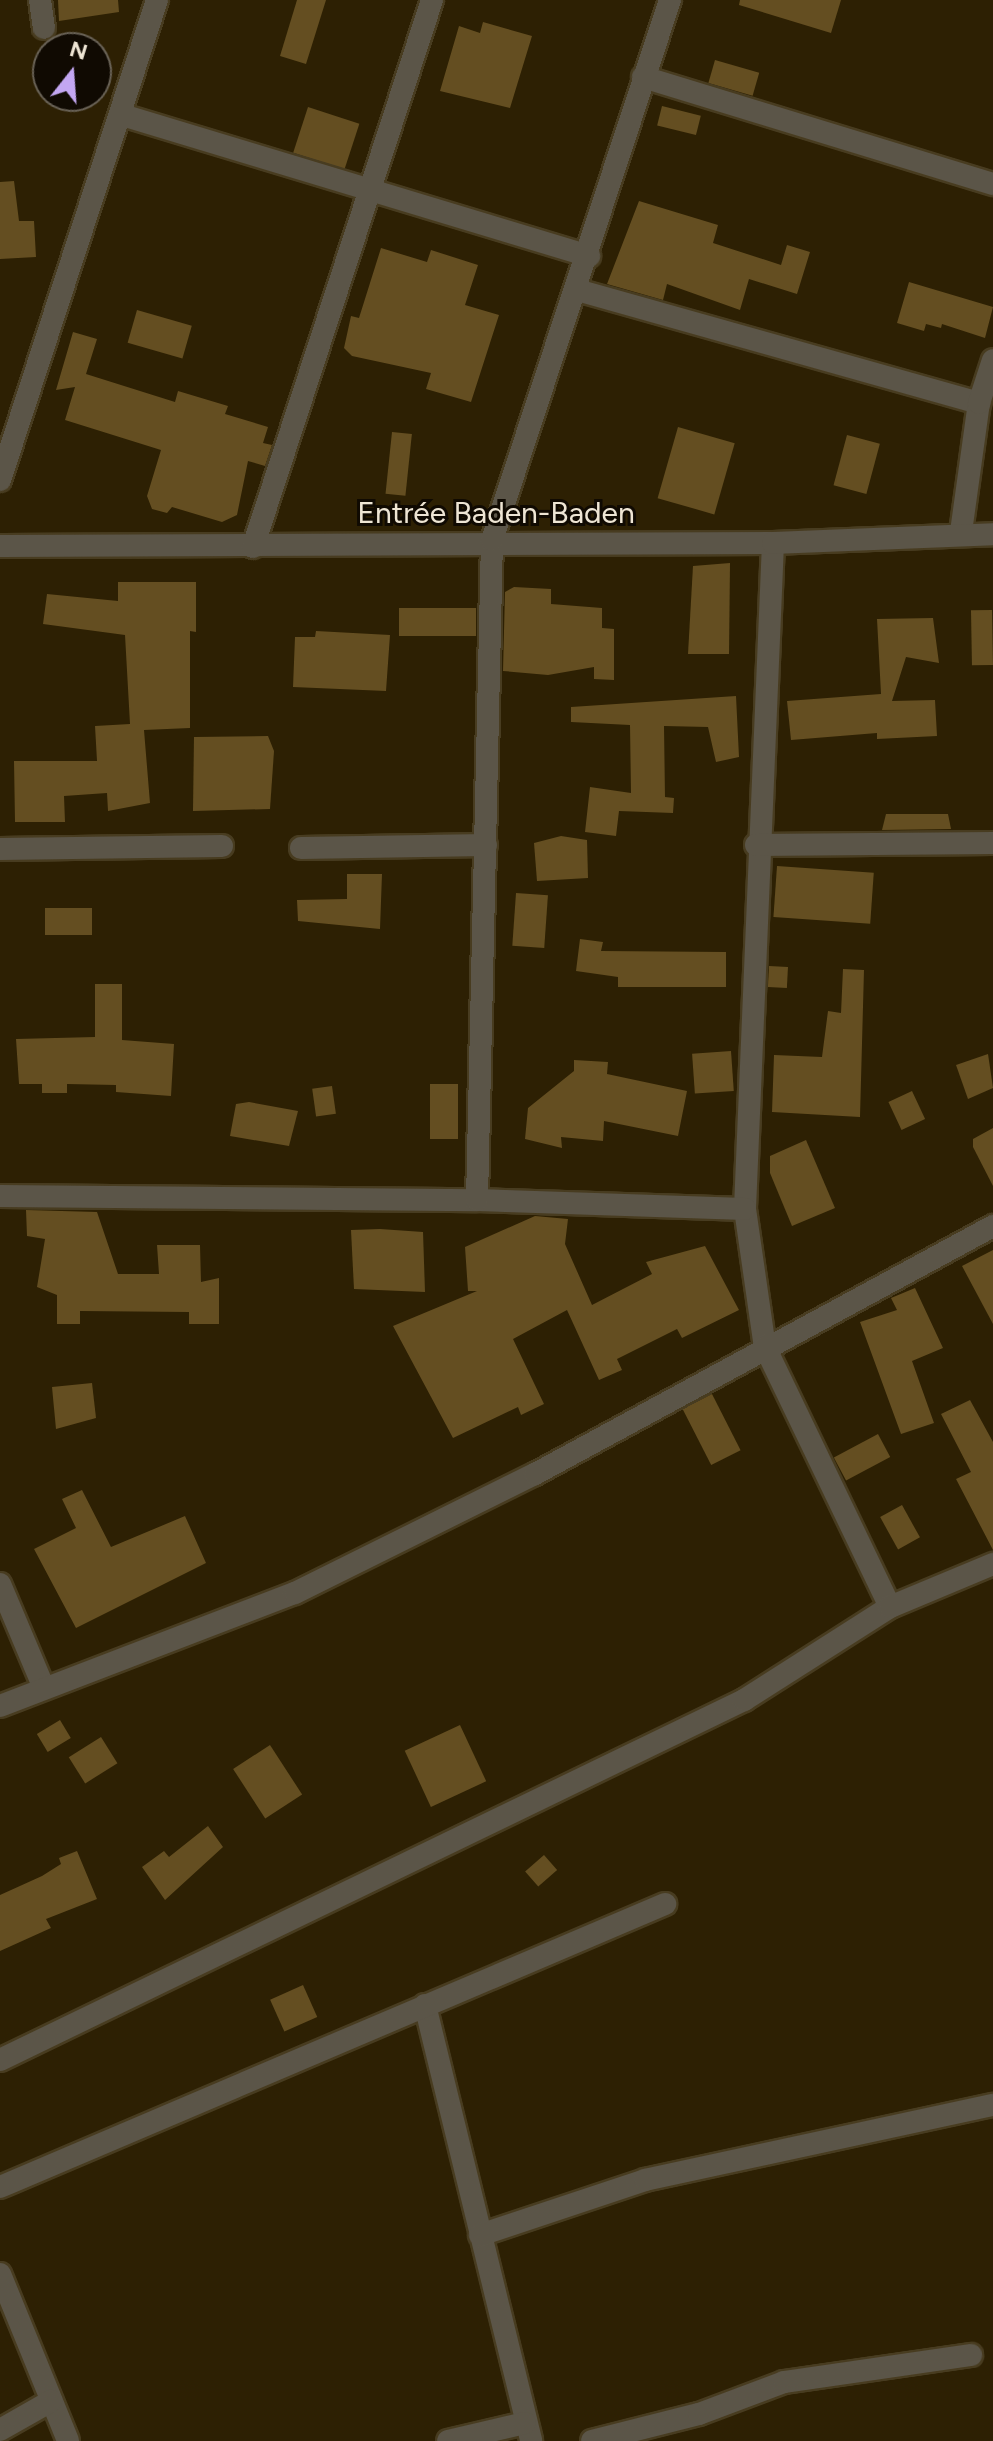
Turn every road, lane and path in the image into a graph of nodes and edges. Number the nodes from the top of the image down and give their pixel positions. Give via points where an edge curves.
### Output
1 (40, 0) edge
2 (157, 0) edge
3 (432, 0) edge
4 (670, 0) edge
5 (44, 28) dead end
6 (643, 77) junction
7 (122, 115) junction
8 (993, 184) edge
9 (372, 189) junction
10 (589, 256) junction
11 (577, 290) junction
12 (993, 360) edge
13 (979, 403) junction
14 (0, 480) edge
15 (961, 532) junction
16 (993, 534) edge
17 (492, 540) junction
18 (773, 543) junction
19 (0, 546) edge
20 (253, 547) junction
21 (993, 843) edge
22 (486, 845) junction
23 (756, 845) junction
24 (222, 846) dead end
25 (301, 848) dead end
26 (0, 849) edge
27 (0, 1196) edge
28 (477, 1200) junction
29 (745, 1209) junction
30 (993, 1226) edge
31 (765, 1347) junction
32 (993, 1564) edge
33 (0, 1584) edge
34 (890, 1607) junction
35 (43, 1686) junction
36 (0, 1706) edge
37 (665, 1904) dead end
38 (425, 2005) junction
39 (0, 2060) edge
40 (993, 2105) edge
41 (0, 2187) edge
42 (480, 2235) junction
43 (0, 2274) edge
44 (971, 2355) dead end
45 (51, 2401) junction
46 (0, 2430) edge
47 (528, 2432) edge
48 (68, 2441) edge
49 (448, 2441) edge
50 (592, 2441) edge

1 - 5 street
2 - 7 street
3 - 9 street
4 - 6 street
6 - 8 street
6 - 10 street
7 - 9 street
7 - 14 street
9 - 10 street
9 - 20 street
10 - 11 street
11 - 13 street
11 - 17 street
12 - 13 street
13 - 15 street
15 - 16 street, Entrée Baden-Baden
15 - 18 street, Entrée Baden-Baden
17 - 18 street, Entrée Baden-Baden
17 - 20 street, Entrée Baden-Baden
17 - 22 street
18 - 23 street
19 - 20 street, Entrée Baden-Baden
21 - 23 street
22 - 25 street
22 - 28 street
23 - 29 street
24 - 26 street
27 - 28 street
28 - 29 street
29 - 31 street
30 - 31 street
31 - 34 street
31 - 35 street via 535,1474 295,1593
32 - 34 street
33 - 35 street
34 - 39 street via 744,1700
35 - 36 street
37 - 38 street
38 - 41 street
38 - 42 street
40 - 42 street via 645,2180
42 - 47 street
43 - 45 street
44 - 50 street via 784,2382 699,2414
45 - 46 street
45 - 48 street
47 - 49 street

